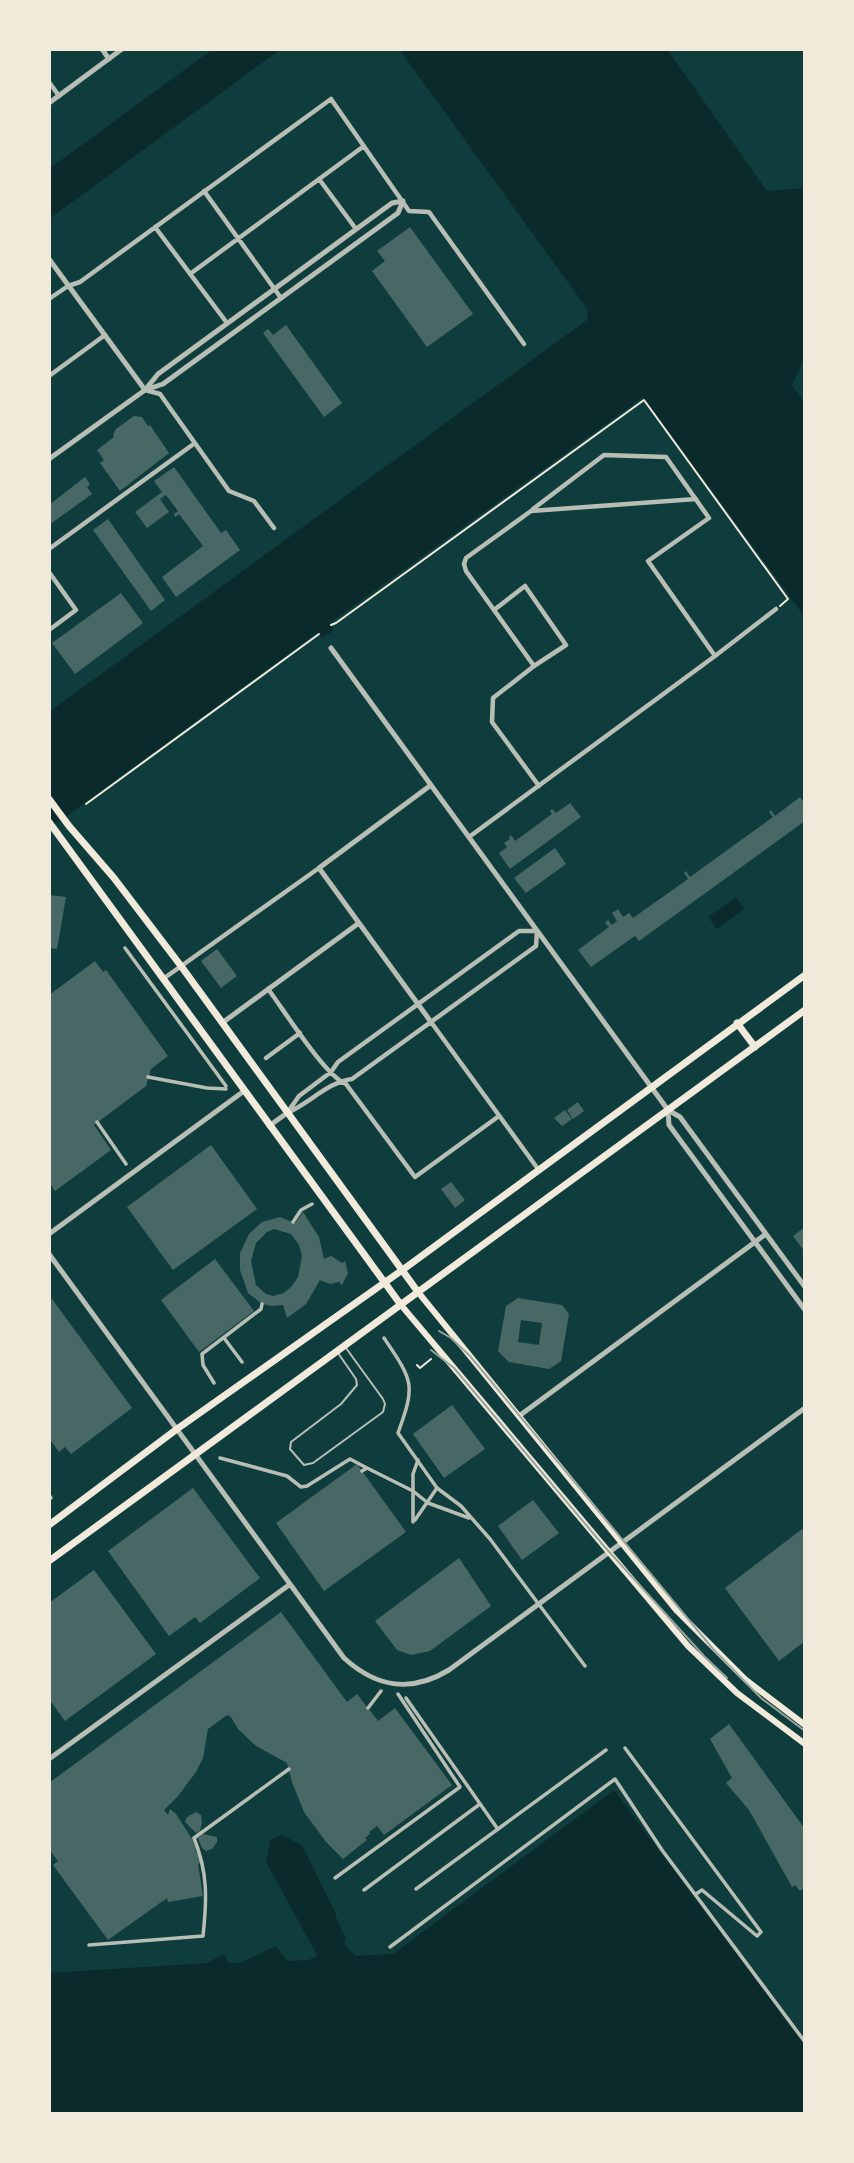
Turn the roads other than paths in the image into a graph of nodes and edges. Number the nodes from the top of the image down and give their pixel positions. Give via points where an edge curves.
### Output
1 (102, 49) edge
2 (122, 49) edge
3 (109, 59) junction
4 (49, 82) edge
5 (59, 96) junction
6 (49, 103) edge
7 (365, 146) junction
8 (319, 179) junction
9 (204, 191) junction
10 (403, 201) junction
11 (155, 227) junction
12 (356, 229) junction
13 (238, 239) junction
14 (49, 259) edge
15 (190, 274) junction
16 (68, 286) junction
17 (274, 289) junction
18 (281, 298) junction
19 (49, 299) edge
20 (227, 324) junction
21 (105, 335) junction
22 (524, 344) dead end
23 (49, 376) edge
24 (145, 390) junction
25 (195, 443) junction
26 (49, 459) edge
27 (696, 499) junction
28 (531, 511) junction
29 (274, 528) dead end
30 (49, 549) edge
31 (49, 572) edge
32 (776, 609) dead end
33 (494, 610) junction
34 (49, 630) edge
35 (331, 648) dead end
36 (715, 656) junction
37 (534, 666) junction
38 (431, 785) junction
39 (538, 786) junction
40 (49, 799) edge
41 (49, 822) edge
42 (469, 837) junction
43 (319, 867) junction
44 (359, 923) junction
45 (537, 931) junction
46 (125, 948) dead end
47 (181, 966) junction
48 (805, 975) edge
49 (163, 979) junction
50 (268, 989) junction
51 (418, 1004) junction
52 (805, 1010) edge
53 (431, 1022) junction
54 (222, 1023) junction
55 (737, 1023) junction
56 (300, 1033) junction
57 (755, 1047) junction
58 (266, 1058) dead end
59 (331, 1072) junction
60 (148, 1077) dead end
61 (338, 1081) junction
62 (651, 1086) junction
63 (244, 1091) junction
64 (668, 1110) junction
65 (287, 1113) junction
66 (499, 1116) junction
67 (97, 1122) dead end
68 (269, 1126) junction
69 (126, 1164) dead end
70 (538, 1170) junction
71 (312, 1204) dead end
72 (293, 1222) dead end
73 (49, 1234) edge
74 (766, 1234) junction
75 (755, 1243) junction
76 (49, 1254) edge
77 (401, 1271) junction
78 (383, 1282) junction
79 (805, 1287) edge
80 (418, 1292) junction
81 (262, 1304) dead end
82 (401, 1305) junction
83 (805, 1310) edge
84 (224, 1338) junction
85 (384, 1338) dead end
86 (345, 1347) junction
87 (337, 1352) junction
88 (242, 1362) dead end
89 (214, 1383) dead end
90 (805, 1408) edge
91 (519, 1416) junction
92 (177, 1429) junction
93 (195, 1454) junction
94 (220, 1458) dead end
95 (418, 1460) junction
96 (367, 1468) junction
97 (362, 1471) dead end
98 (437, 1488) junction
99 (413, 1491) junction
100 (428, 1503) junction
101 (471, 1519) junction
102 (49, 1525) edge
103 (623, 1543) junction
104 (610, 1553) junction
105 (49, 1561) edge
106 (289, 1585) junction
107 (584, 1666) dead end
108 (381, 1691) dead end
109 (398, 1694) dead end
110 (406, 1698) dead end
111 (368, 1708) dead end
112 (805, 1725) edge
113 (805, 1744) edge
114 (625, 1748) dead end
115 (606, 1750) dead end
116 (49, 1759) edge
117 (289, 1769) dead end
118 (480, 1804) junction
119 (498, 1829) junction
120 (334, 1878) dead end
121 (416, 1889) dead end
122 (364, 1890) dead end
123 (696, 1894) junction
124 (89, 1945) dead end
125 (390, 1947) dead end
126 (805, 2042) edge

1 - 3 street
2 - 3 street
3 - 5 street
4 - 5 street
5 - 6 street
7 - 8 street
7 - 9 street via 331,99
7 - 10 street
8 - 12 street
8 - 13 street
9 - 11 street
9 - 13 street
10 - 12 street via 392,203
10 - 18 street via 398,213
10 - 22 street via 409,211 429,212
11 - 15 street
11 - 16 street
12 - 17 street
13 - 15 street
13 - 17 street
14 - 16 street
15 - 20 street
16 - 19 street
16 - 21 street
17 - 18 street
17 - 20 street
18 - 24 street via 163,384
20 - 24 street via 158,374
21 - 23 street
21 - 24 street
24 - 25 street via 160,394
24 - 26 street
25 - 29 street via 229,491 254,501
25 - 30 street
27 - 28 street
27 - 28 street via 666,457 604,454
27 - 36 street via 709,518 648,561
28 - 33 street via 466,558 466,571
31 - 34 street via 76,610
32 - 36 street
33 - 37 street
33 - 37 street via 525,586 566,645
35 - 38 street
36 - 39 street
37 - 39 street via 493,698 492,722
38 - 42 street
38 - 43 street
39 - 42 street
40 - 47 main road
41 - 49 main road
42 - 45 street
43 - 44 street
43 - 47 street
44 - 50 street
44 - 51 street
45 - 51 street via 519,931
45 - 53 street via 536,946
45 - 62 street
46 - 60 street via 226,1087
47 - 49 street
47 - 54 main road
48 - 55 main road
49 - 63 main road
50 - 54 street
50 - 56 street
51 - 53 street
51 - 59 street via 338,1062
52 - 57 main road
53 - 61 street via 352,1079
53 - 66 street
54 - 65 main road
55 - 57 main road
55 - 62 main road
56 - 58 street
56 - 59 street
57 - 64 main road
59 - 61 street
59 - 65 street via 299,1096
61 - 65 street
61 - 66 street via 346,1084 415,1177
62 - 64 street
62 - 70 main road
63 - 68 main road
63 - 73 street
64 - 74 street via 680,1117
64 - 75 street via 672,1129
64 - 80 main road
65 - 68 street
65 - 77 main road
66 - 70 street
67 - 69 street
68 - 78 main road
70 - 77 main road
71 - 72 street
74 - 75 street
74 - 79 street
75 - 83 street
75 - 91 street
76 - 92 street
77 - 78 main road
77 - 80 main road
78 - 82 main road
78 - 92 main road
80 - 82 main road
80 - 91 main road
81 - 84 street
82 - 86 main road
82 - 104 main road
84 - 88 street
84 - 89 street via 202,1354
85 - 95 street via 408,1375 410,1401 398,1433
86 - 87 main road
86 - 87 lane via 383,1399 383,1412 304,1465 290,1449 291,1442 341,1404 357,1385
87 - 93 main road
90 - 103 street
91 - 103 main road
92 - 93 street
92 - 102 main road
93 - 105 main road
93 - 106 street
94 - 96 street via 287,1476 302,1487 350,1459
95 - 98 street
95 - 99 street via 412,1474
96 - 97 street
96 - 99 street
98 - 100 street
98 - 101 street
99 - 100 street
99 - 100 street via 413,1522
100 - 101 street
101 - 107 street
103 - 104 street
103 - 112 main road via 719,1655
104 - 106 street via 465,1660 437,1678 416,1684 376,1681 356,1670
104 - 113 main road via 714,1672
106 - 116 street
108 - 111 street
109 - 120 street via 460,1787
110 - 118 street
114 - 123 street via 761,1932 757,1936 702,1890
115 - 119 street
117 - 124 street via 194,1838 207,1887 203,1936
118 - 119 street
118 - 122 street
119 - 121 street
123 - 125 street via 615,1779
123 - 126 street

